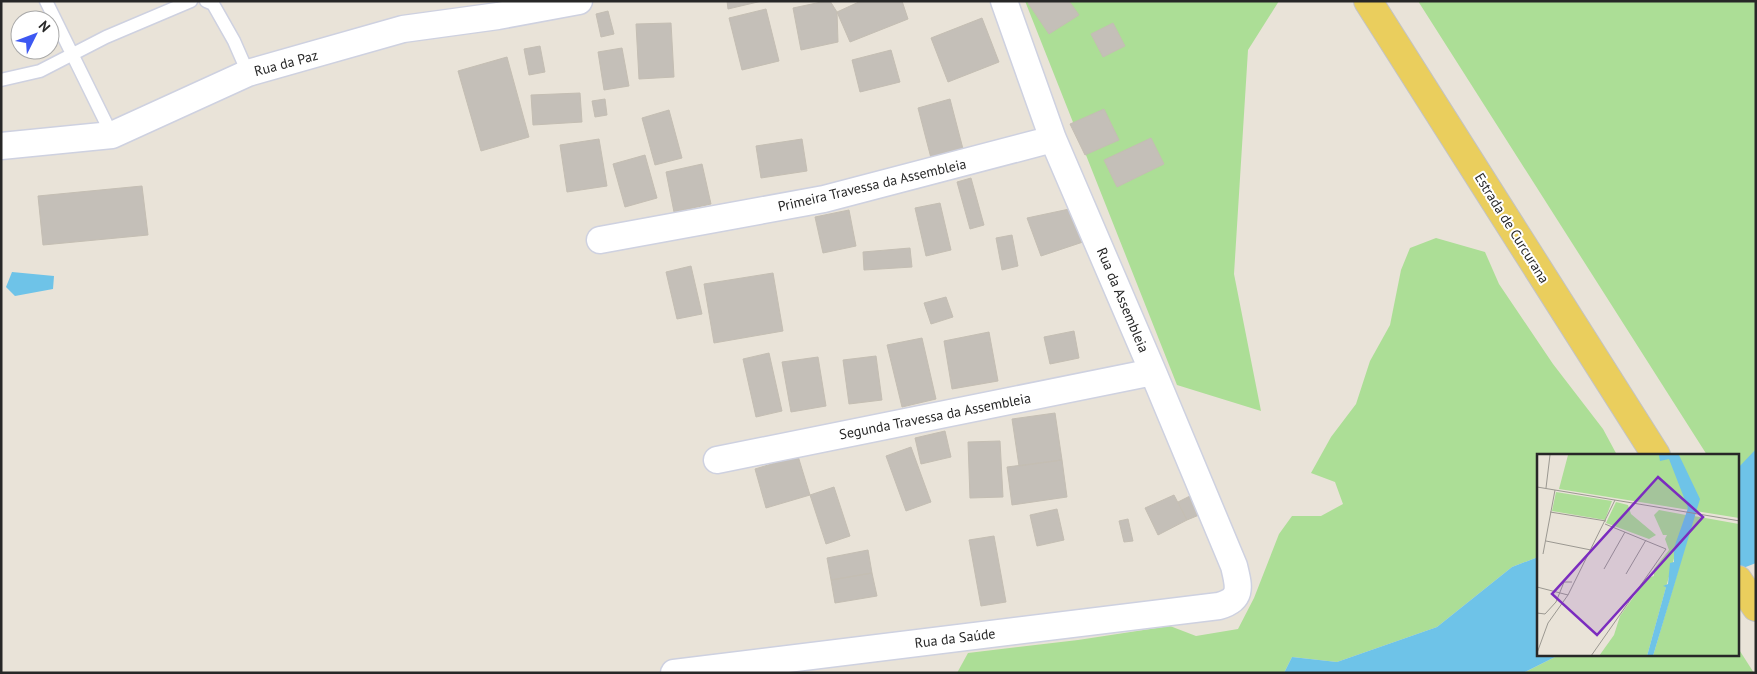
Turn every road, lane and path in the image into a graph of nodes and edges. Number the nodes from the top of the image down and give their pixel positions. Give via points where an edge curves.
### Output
1 (46, 1) edge
2 (191, 1) edge
3 (206, 1) edge
4 (579, 1) edge
5 (1004, 1) edge
6 (1368, 1) edge
7 (73, 55) junction
8 (248, 73) junction
9 (1, 80) edge
10 (112, 135) junction
11 (1053, 139) junction
12 (1, 146) edge
13 (600, 240) dead end
14 (1153, 372) junction
15 (1655, 454) edge
16 (718, 460) dead end
17 (1234, 598) joint
18 (674, 673) edge

1 - 7 lane
2 - 7 lane via 106,37
3 - 8 lane via 213,4
4 - 8 street, Rua da Paz via 403,29
5 - 11 street, Rua da Assembleia
6 - 15 main road, Estrada de Curcurana
7 - 9 lane via 40,71
7 - 10 lane
8 - 10 street, Rua da Paz
10 - 12 street, Rua da Paz
11 - 13 street, Primeira Travessa da Assembleia via 824,199
11 - 14 street, Rua da Assembleia
14 - 16 street, Segunda Travessa da Assembleia
14 - 17 street, Rua da Assembleia via 1234,566 1239,587
17 - 18 street, Rua da Saúde via 1219,606

